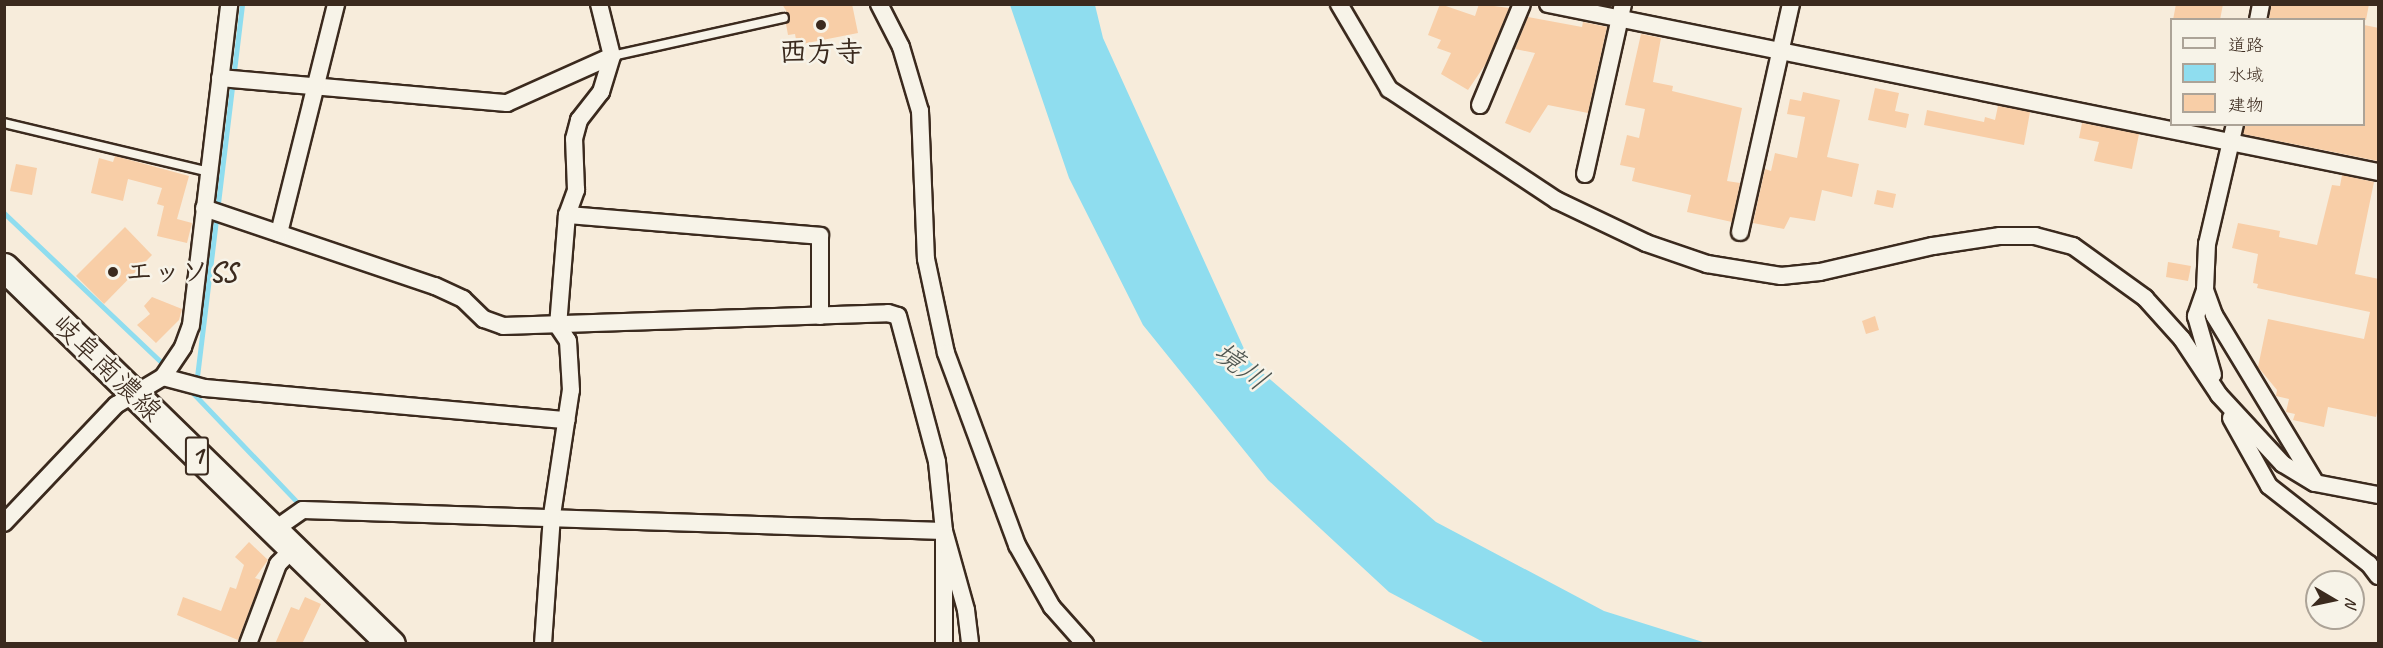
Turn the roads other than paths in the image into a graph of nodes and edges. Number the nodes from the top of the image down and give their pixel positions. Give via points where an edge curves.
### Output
1 (229, 4) edge
2 (336, 4) edge
3 (599, 4) edge
4 (879, 4) edge
5 (1339, 4) edge
6 (1521, 4) edge
7 (1548, 4) edge
8 (1791, 4) edge
9 (1621, 12) edge
10 (784, 18) dead end
11 (1781, 51) junction
12 (612, 56) junction
13 (220, 78) junction
14 (314, 89) junction
15 (1480, 105) dead end
16 (4, 123) edge
17 (2235, 126) edge
18 (2231, 142) junction
19 (208, 172) junction
20 (2379, 172) edge
21 (1585, 174) dead end
22 (204, 208) junction
23 (567, 215) junction
24 (1740, 232) dead end
25 (279, 233) junction
26 (4, 267) edge
27 (2205, 290) junction
28 (820, 316) junction
29 (558, 326) junction
30 (163, 377) junction
31 (136, 395) junction
32 (2219, 395) junction
33 (567, 420) junction
34 (2315, 483) junction
35 (2379, 495) edge
36 (552, 515) junction
37 (4, 523) edge
38 (944, 531) junction
39 (283, 539) junction
40 (2379, 576) edge
41 (248, 644) edge
42 (391, 644) edge
43 (543, 644) edge
44 (944, 644) edge
45 (970, 644) edge
46 (1084, 644) edge

1 - 13 street
2 - 14 street
3 - 12 street
4 - 46 street via 901,47 920,111 926,259 946,353 1017,545 1052,607
5 - 32 street via 1389,89 1556,200 1646,243 1707,264 1781,276 1820,272 1933,246 2000,236 2035,236 2073,246 2145,298 2182,339
6 - 15 street
7 - 9 street
8 - 11 street
9 - 11 street
9 - 21 street
10 - 12 lane
11 - 18 street
11 - 24 street
12 - 14 street via 507,103
12 - 23 street via 601,92 579,120 574,139 576,190
13 - 14 street
13 - 19 street
14 - 25 street
16 - 19 lane
17 - 18 street
18 - 20 street
18 - 27 street via 2207,244
19 - 22 street
22 - 25 street
22 - 30 street via 191,325 183,347
23 - 28 street via 820,236
23 - 29 street
25 - 29 street via 435,286 463,299 484,319 503,326
26 - 31 main road, 岐阜南濃線 / 1
27 - 32 street via 2196,316
27 - 34 street via 2214,315
28 - 29 street
28 - 38 street via 898,316 937,462
29 - 33 street via 568,341 571,390
30 - 31 street
30 - 33 street via 198,386
31 - 37 street via 116,405
31 - 39 main road, 岐阜南濃線 / 1
32 - 34 street via 2283,464
32 - 40 street via 2269,486
33 - 36 street
34 - 35 street
36 - 38 street
36 - 39 street via 537,519 303,510
36 - 43 street
38 - 44 street
38 - 45 street via 966,610
39 - 41 street via 278,564
39 - 42 main road, 岐阜南濃線 / 1

